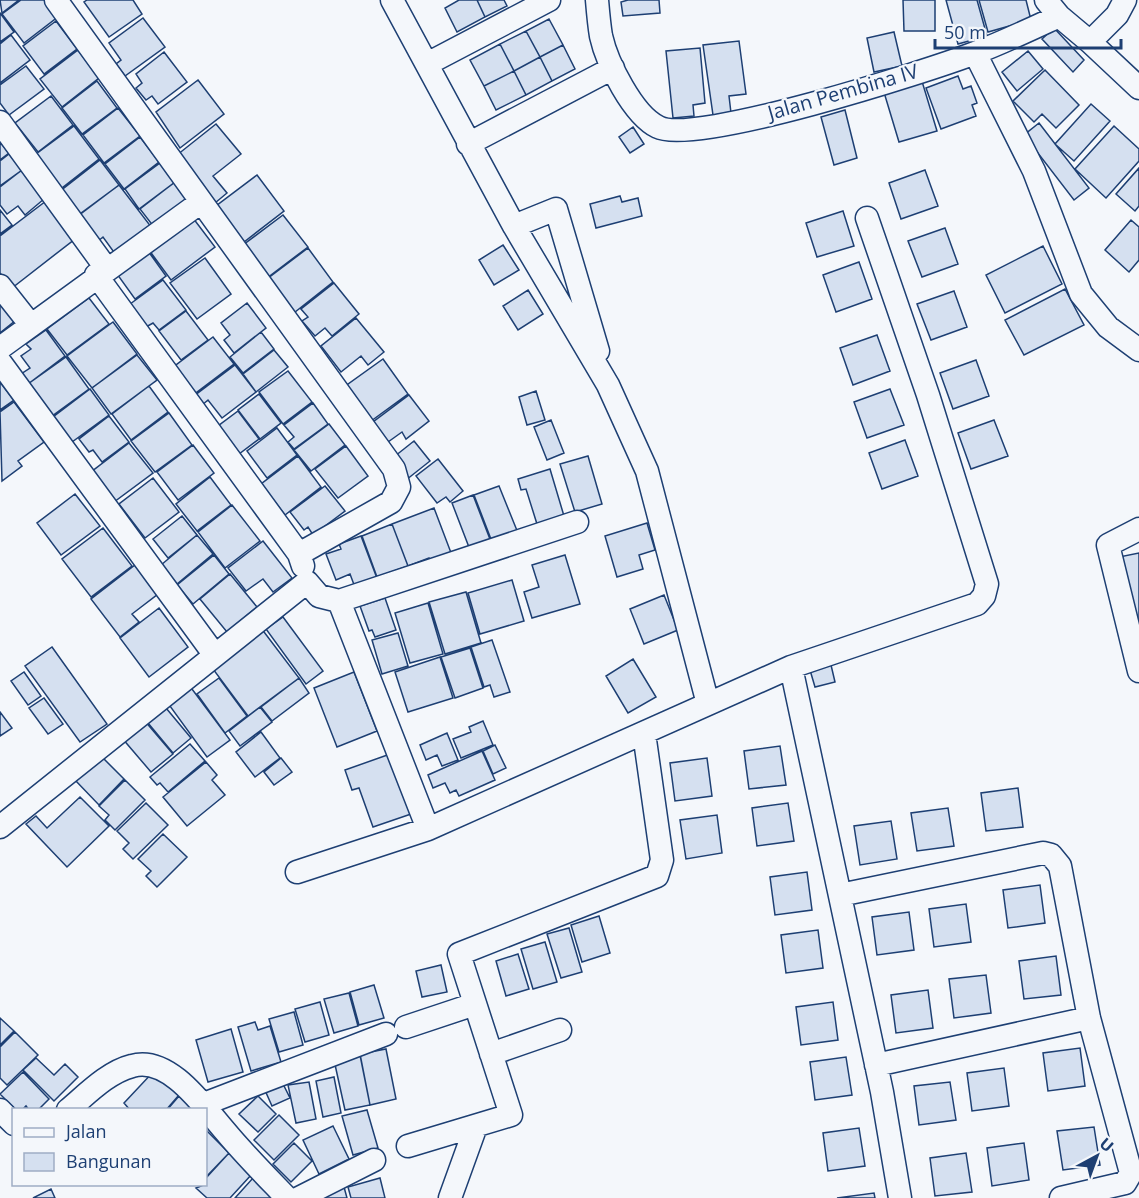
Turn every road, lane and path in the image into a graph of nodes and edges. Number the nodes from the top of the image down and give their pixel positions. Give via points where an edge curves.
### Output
1 (56, 0) edge
2 (392, 0) edge
3 (549, 0) edge
4 (597, 0) edge
5 (1125, 0) edge
6 (1053, 8) edge
7 (1090, 42) junction
8 (975, 53) junction
9 (427, 64) junction
10 (613, 68) junction
11 (1139, 88) edge
12 (0, 122) edge
13 (468, 144) junction
14 (201, 202) junction
15 (867, 218) dead end
16 (514, 226) junction
17 (101, 272) junction
18 (0, 286) edge
19 (30, 324) junction
20 (0, 348) edge
21 (1139, 350) edge
22 (0, 362) edge
23 (608, 385) junction
24 (577, 522) dead end
25 (1139, 529) edge
26 (299, 554) junction
27 (307, 582) junction
28 (339, 601) junction
29 (214, 654) junction
30 (791, 668) junction
31 (1139, 671) edge
32 (708, 704) junction
33 (644, 733) junction
34 (3, 818) edge
35 (428, 829) junction
36 (297, 872) dead end
37 (840, 895) junction
38 (475, 1004) junction
39 (1089, 1017) junction
40 (560, 1030) dead end
41 (491, 1054) junction
42 (876, 1065) junction
43 (204, 1104) junction
44 (70, 1108) edge
45 (0, 1110) edge
46 (12, 1122) edge
47 (476, 1126) junction
48 (408, 1146) dead end
49 (374, 1160) dead end
50 (1130, 1191) edge
51 (287, 1198) edge
52 (299, 1198) edge
53 (450, 1198) edge
54 (900, 1198) edge
55 (1061, 1198) edge

1 - 14 street
2 - 9 street
3 - 9 street
4 - 10 street, Jalan Pembina IV via 602,38
5 - 7 street via 1117,15
6 - 7 street, Jalan Pembina IV
6 - 8 street, Jalan Pembina IV
7 - 11 street, Jalan Pembina IV
8 - 10 street, Jalan Pembina IV via 825,101 711,128 681,131 660,129 641,116
8 - 21 street via 1034,171 1081,294 1108,327
9 - 13 street
10 - 13 street
12 - 17 street
13 - 16 street
14 - 17 street
14 - 26 street via 394,469 398,480 392,502
15 - 30 street via 987,584 984,596 969,609
16 - 23 street
16 - 23 street via 556,209
17 - 19 street
17 - 26 street
18 - 19 street
19 - 20 street
22 - 29 street
23 - 32 street via 647,471
24 - 28 street
25 - 31 street via 1108,545
26 - 27 street
27 - 28 street via 319,596
27 - 29 street
28 - 35 street
29 - 34 street
30 - 32 street
30 - 37 street
32 - 33 street
33 - 35 street
33 - 38 street via 662,860 657,876 459,954
35 - 36 street
37 - 39 street via 1043,853 1051,855 1060,866
37 - 42 street
38 - 41 street
38 - 43 street
39 - 42 street
39 - 50 street via 1131,1173
40 - 41 street
41 - 47 street via 511,1115
42 - 54 street
43 - 44 street via 178,1080 144,1064 114,1073
43 - 51 street
45 - 46 street
47 - 48 street
47 - 53 street
49 - 52 street
50 - 55 street

